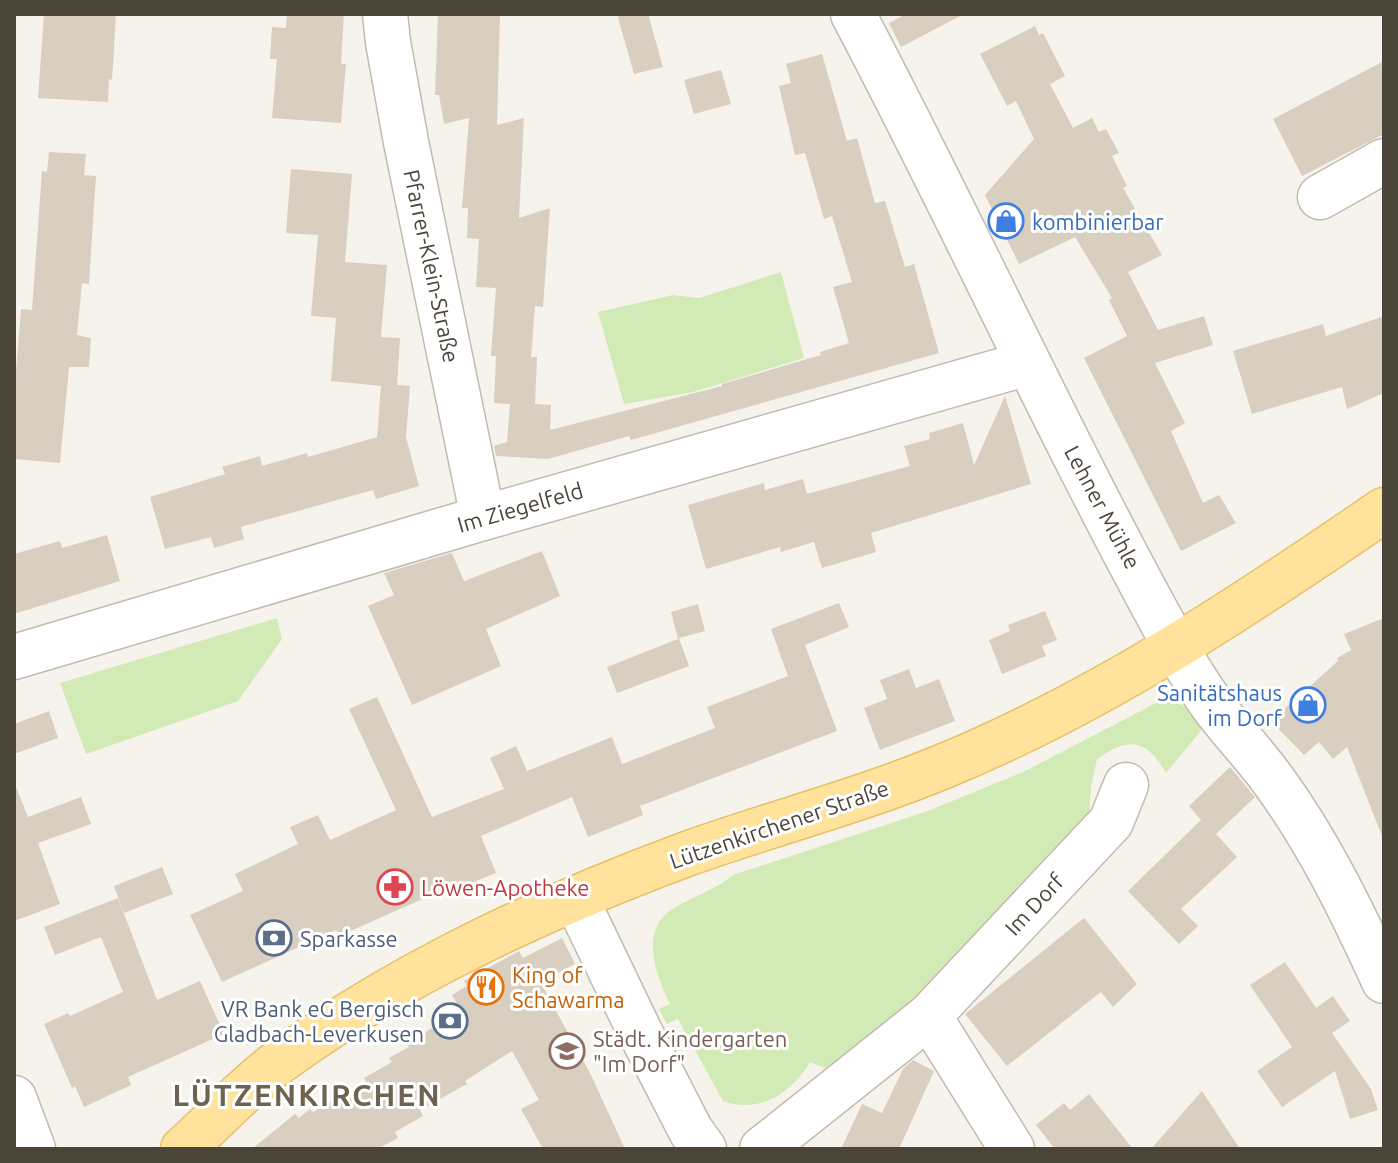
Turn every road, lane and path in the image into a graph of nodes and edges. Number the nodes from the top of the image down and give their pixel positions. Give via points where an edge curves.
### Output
1 (385, 14) edge
2 (853, 14) edge
3 (1384, 161) edge
4 (1320, 197) dead end
5 (1028, 363) junction
6 (1384, 510) edge
7 (483, 518) junction
8 (1175, 646) junction
9 (14, 657) edge
10 (1126, 785) dead end
11 (576, 899) junction
12 (1384, 981) edge
13 (929, 1016) junction
14 (14, 1098) edge
15 (33, 1149) edge
16 (183, 1149) edge
17 (704, 1149) edge
18 (762, 1149) edge
19 (1012, 1149) edge

1 - 7 street, Pfarrer-Klein-Straße
2 - 5 street, Lehner Mühle
3 - 4 street
5 - 7 street, Im Ziegelfeld
5 - 8 street, Lehner Mühle
6 - 8 main road, Lützenkirchener Straße
7 - 9 street, Im Ziegelfeld
8 - 11 main road, Lützenkirchener Straße via 1055,716 943,767 683,856
8 - 12 street, Lehner Mühle via 1318,846
10 - 13 street, Im Dorf via 1111,822
11 - 16 main road, Lützenkirchener Straße via 440,960 359,1007 277,1063
11 - 17 street
13 - 18 street, Im Dorf
13 - 19 street
14 - 15 street

